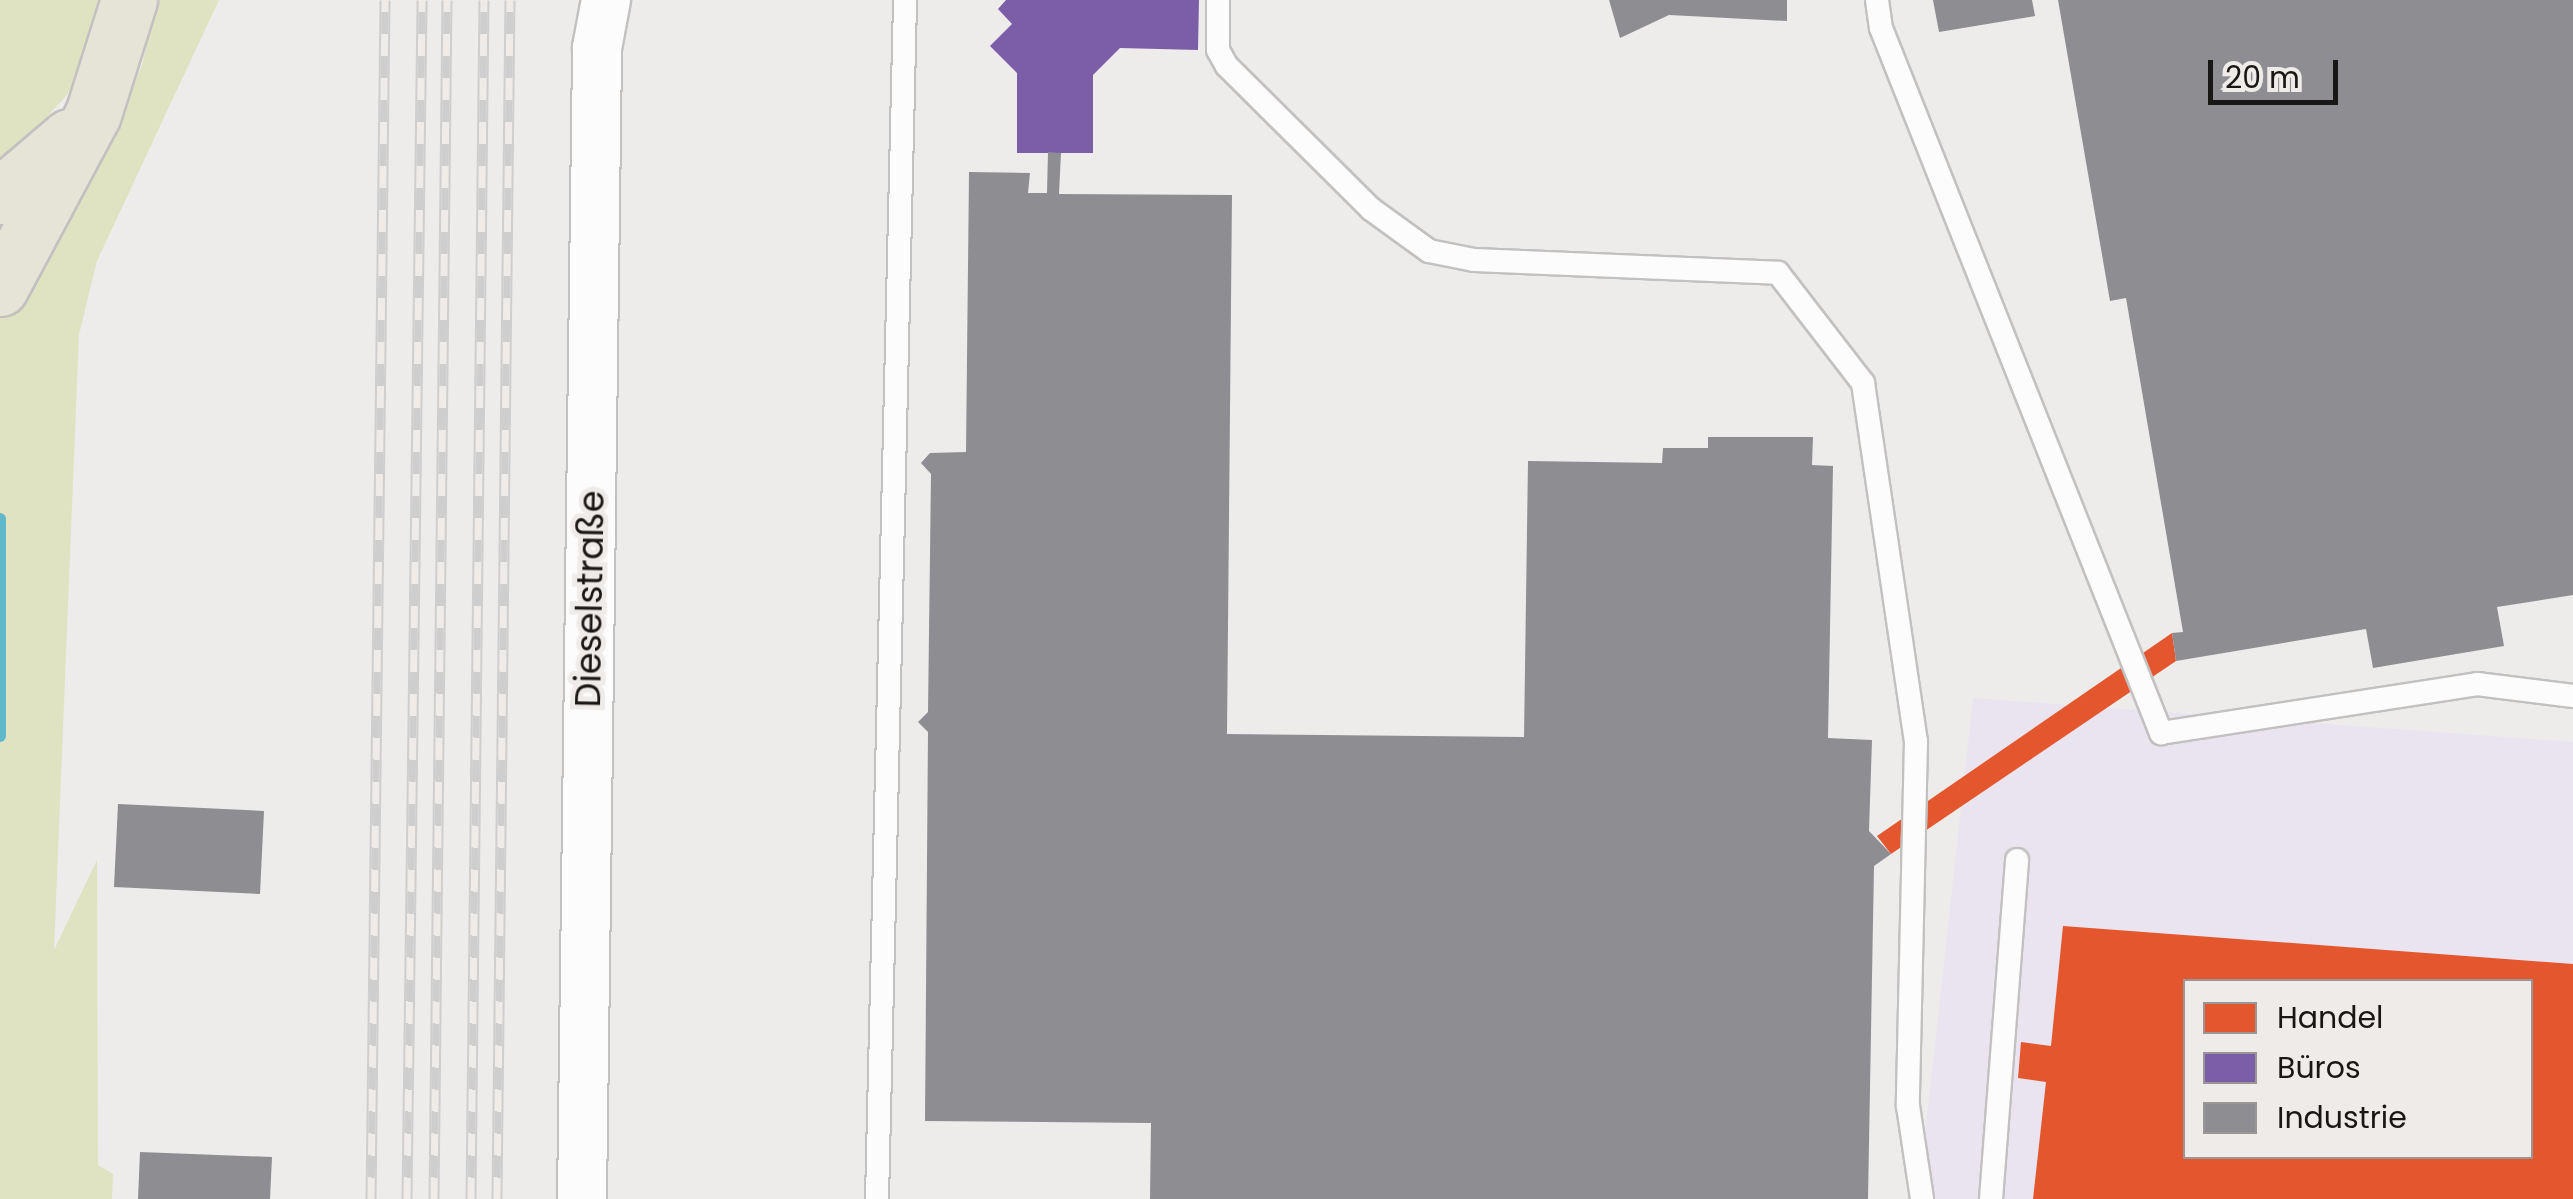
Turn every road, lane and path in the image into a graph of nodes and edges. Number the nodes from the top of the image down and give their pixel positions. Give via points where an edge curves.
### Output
1 (129, 0) edge
2 (606, 0) edge
3 (905, 0) edge
4 (1218, 0) edge
5 (1877, 0) edge
6 (93, 114) junction
7 (0, 196) edge
8 (0, 288) edge
9 (2573, 696) edge
10 (2017, 860) dead end
11 (582, 1199) edge
12 (876, 1199) edge
13 (1922, 1199) edge
14 (1991, 1199) edge

1 - 6 highway
2 - 11 street, Dieselstraße via 597,48
3 - 12 lane
4 - 13 lane via 1218,50 1227,66 1371,210 1430,252 1474,260 1778,273 1863,384 1916,741 1908,1106
5 - 9 lane via 1881,28 2161,733 2477,684
6 - 7 highway
6 - 8 highway
10 - 14 lane

